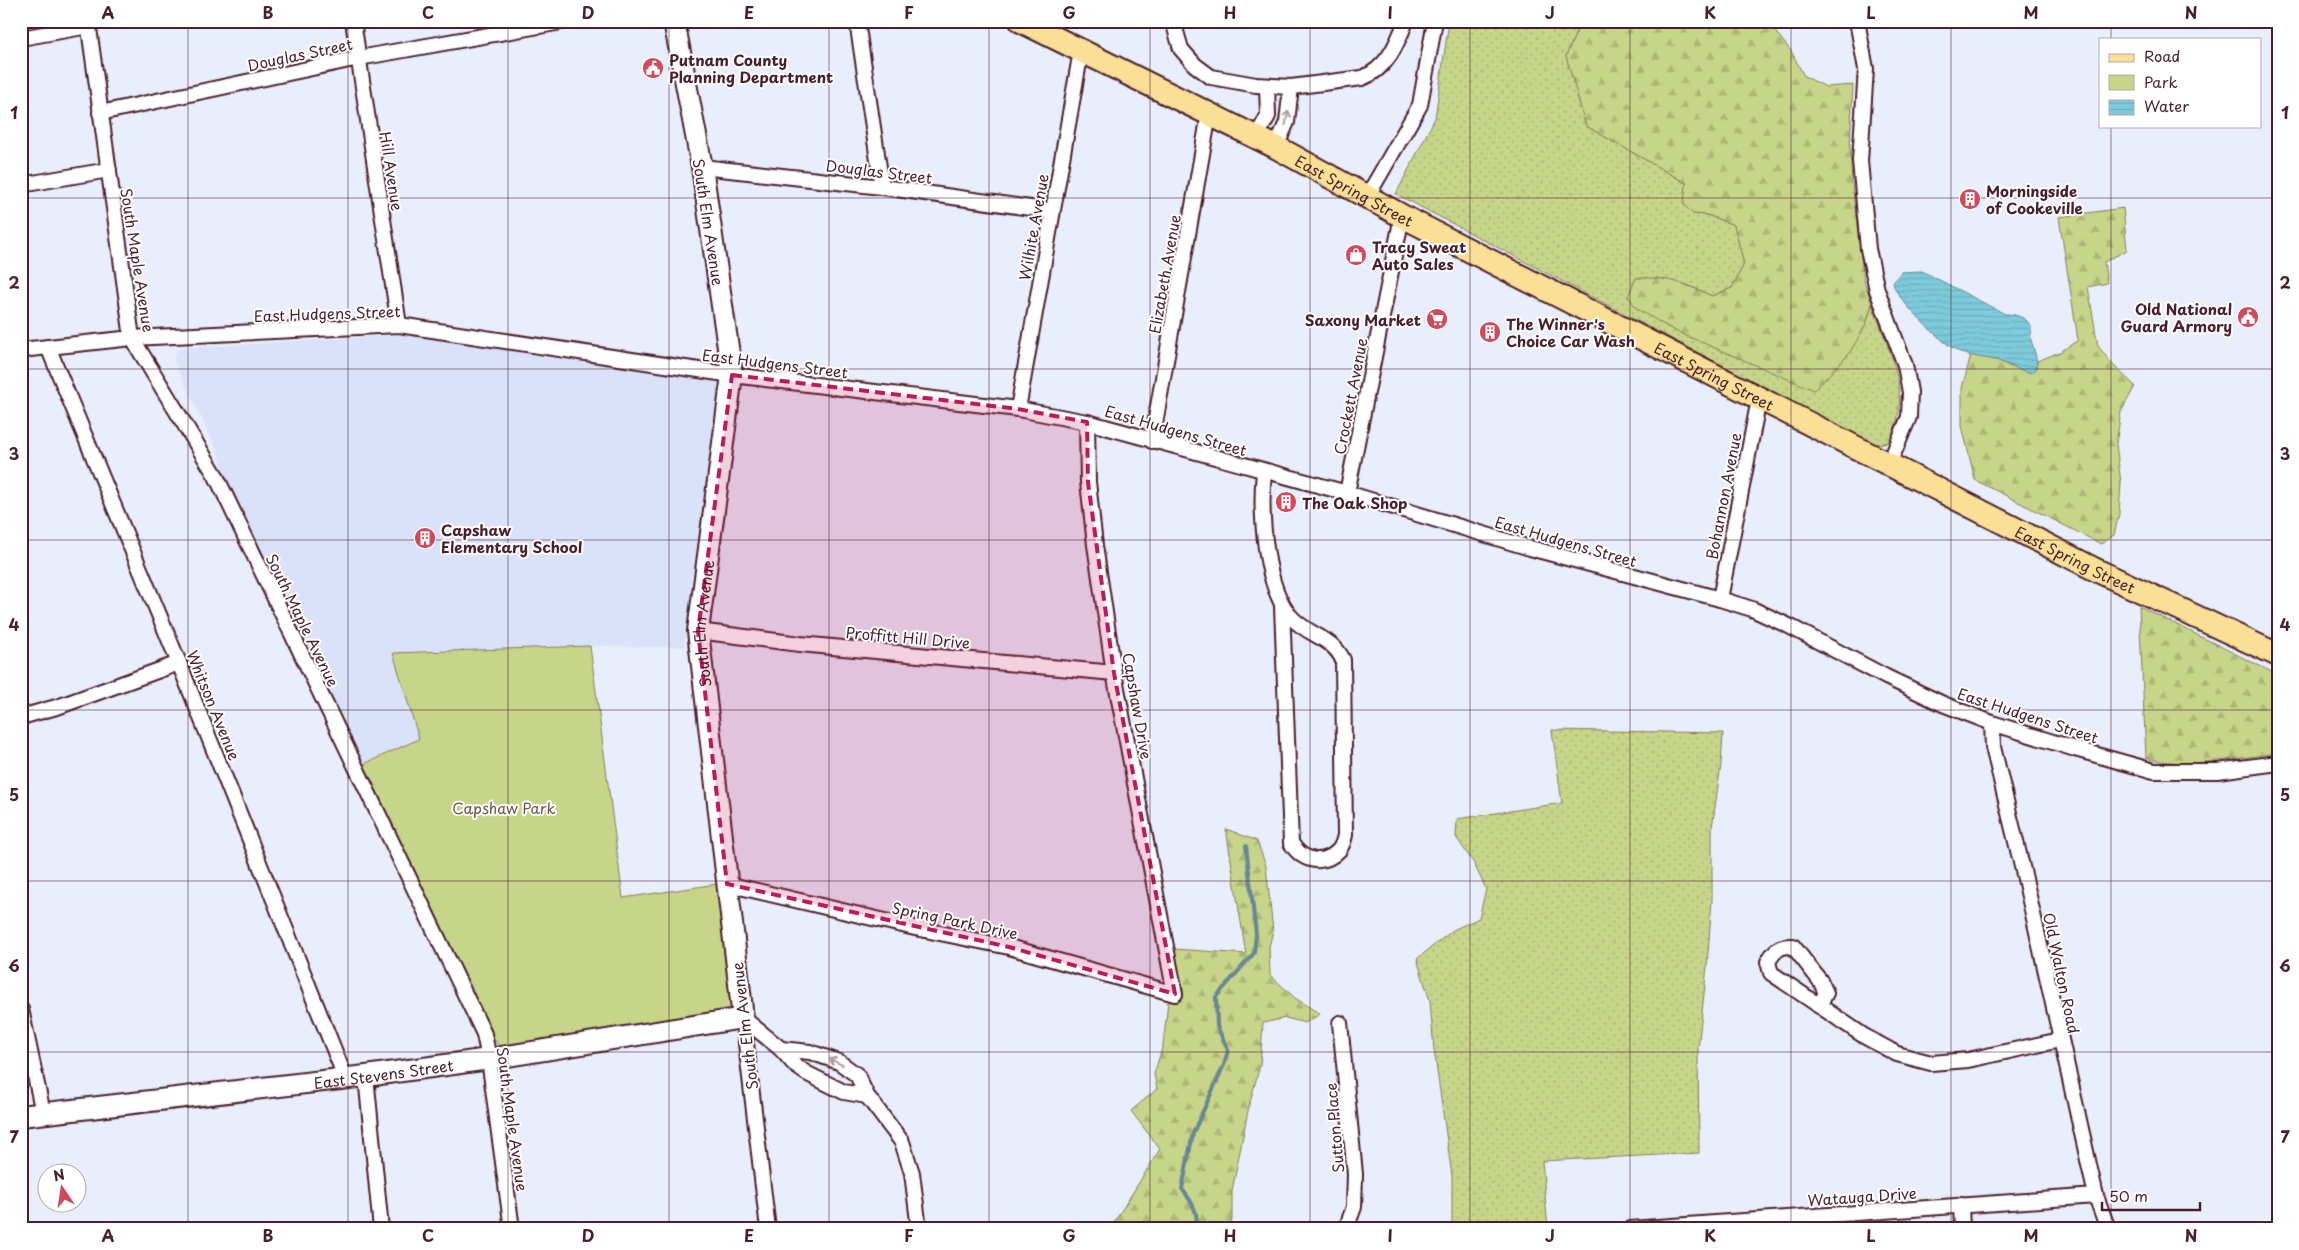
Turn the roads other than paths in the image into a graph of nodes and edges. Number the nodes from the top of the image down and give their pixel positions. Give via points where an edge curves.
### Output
1 (353, 21) edge
2 (567, 21) edge
3 (674, 21) edge
4 (857, 21) edge
5 (1021, 21) edge
6 (1173, 21) edge
7 (1406, 21) edge
8 (1435, 21) edge
9 (1857, 21) edge
10 (89, 24) edge
11 (21, 38) edge
12 (1081, 51) junction
13 (359, 58) junction
14 (1267, 86) junction
15 (1292, 87) junction
16 (100, 113) junction
17 (1209, 114) junction
18 (1256, 137) junction
19 (1276, 147) junction
20 (702, 167) junction
21 (109, 170) junction
22 (21, 185) edge
23 (882, 188) junction
24 (1367, 197) junction
25 (1052, 211) junction
26 (1402, 216) junction
27 (399, 325) junction
28 (132, 338) junction
29 (48, 347) junction
30 (21, 350) edge
31 (732, 375) junction
32 (1759, 399) junction
33 (1018, 409) junction
34 (1087, 422) junction
35 (1152, 441) junction
36 (1888, 464) junction
37 (1264, 472) junction
38 (1347, 493) junction
39 (1720, 599) junction
40 (1282, 606) junction
41 (698, 631) junction
42 (2278, 655) edge
43 (179, 663) junction
44 (1114, 674) junction
45 (21, 717) edge
46 (1992, 723) junction
47 (2278, 763) edge
48 (727, 884) junction
49 (1175, 994) joint
50 (1819, 1006) junction
51 (21, 1009) edge
52 (743, 1018) junction
53 (1340, 1023) dead end
54 (2060, 1040) junction
55 (782, 1049) junction
56 (489, 1059) junction
57 (366, 1076) junction
58 (345, 1077) junction
59 (867, 1096) junction
60 (43, 1113) junction
61 (21, 1116) edge
62 (2096, 1196) junction
63 (1961, 1206) junction
64 (381, 1229) edge
65 (512, 1229) edge
66 (768, 1229) edge
67 (919, 1229) edge
68 (1346, 1229) edge
69 (1630, 1229) edge
70 (1962, 1229) edge
71 (2108, 1229) edge

1 - 13 street, Hill Avenue
2 - 13 street, Douglas Street
3 - 20 street, South Elm Avenue
4 - 23 street
5 - 12 main road, East Spring Street
6 - 14 street via 1182,49 1211,77
7 - 15 street via 1396,48 1370,76
8 - 24 street via 1420,105
9 - 36 street via 1866,69 1860,161 1868,249 1877,290 1905,365 1910,392 1909,417
10 - 11 street
10 - 16 street, South Maple Avenue
12 - 17 main road, East Spring Street
12 - 25 street, Wilhite Avenue
13 - 16 street, Douglas Street
13 - 27 street, Hill Avenue
14 - 15 street
14 - 18 street via 1268,116
19 -> 15 street via 1287,122
16 - 21 street, South Maple Avenue
17 - 18 main road, East Spring Street
17 - 35 street, Elizabeth Avenue
18 - 19 main road, East Spring Street
19 - 24 main road, East Spring Street
20 - 23 street, Douglas Street
20 - 31 street, South Elm Avenue
21 - 22 street
21 - 28 street, South Maple Avenue
23 - 25 street, Douglas Street
24 - 26 main road, East Spring Street
25 - 33 street, Wilhite Avenue
26 - 32 main road, East Spring Street
26 - 38 street, Crockett Avenue
27 - 28 street, East Hudgens Street
27 - 31 street, East Hudgens Street
28 - 29 street, East Hudgens Street
28 - 56 street, South Maple Avenue via 216,476 480,1026
29 - 30 street, East Hudgens Street
29 - 43 street, Whitson Avenue
31 - 33 street, East Hudgens Street
31 - 41 street, South Elm Avenue
32 - 36 main road, East Spring Street
32 - 39 street, Bohannon Avenue
33 - 34 street, East Hudgens Street
34 - 35 street, East Hudgens Street
34 - 44 street, Capshaw Drive via 1088,482
35 - 37 street, East Hudgens Street
36 - 42 main road, East Spring Street via 2098,571
37 - 38 street, East Hudgens Street
37 - 40 street via 1261,499 1264,530 1268,558
38 - 39 street, East Hudgens Street via 1530,548
39 - 46 street, East Hudgens Street via 1788,626 1886,677
40 - 40 street via 1307,630 1331,642 1343,660 1345,835 1340,849 1317,860 1304,858 1291,843
41 - 44 street, Proffitt Hill Drive
41 - 48 street, South Elm Avenue
43 - 45 street
43 - 58 street, Whitson Avenue
44 - 49 street, Capshaw Drive
46 - 47 street, East Hudgens Street via 2154,771 2218,771
46 - 54 street, Old Walton Road via 1992,747 2026,882
48 - 49 street, Spring Park Drive via 1009,947
48 - 52 street, South Elm Avenue
50 - 50 street via 1771,973 1768,962 1773,952 1784,946 1793,946 1822,982 1826,993
50 - 54 street via 1897,1054 1931,1063 1968,1060
51 - 60 street
52 - 55 street
52 - 56 street, East Stevens Street
52 - 66 street, South Elm Avenue
53 - 68 street, Sutton Place via 1355,1174 1354,1207
54 - 62 street, Old Walton Road
55 - 59 street via 806,1073 844,1092
59 -> 55 street via 857,1075 839,1062 810,1052
56 - 57 street, East Stevens Street
56 - 65 street, South Maple Avenue
57 - 58 street, East Stevens Street
57 - 64 street
58 - 60 street, East Stevens Street
59 - 67 street via 902,1142 912,1173
60 - 61 street, East Stevens Street
62 - 63 street, Watauga Drive
62 - 71 street, Old Walton Road
63 - 69 street, Watauga Drive
63 - 70 street

